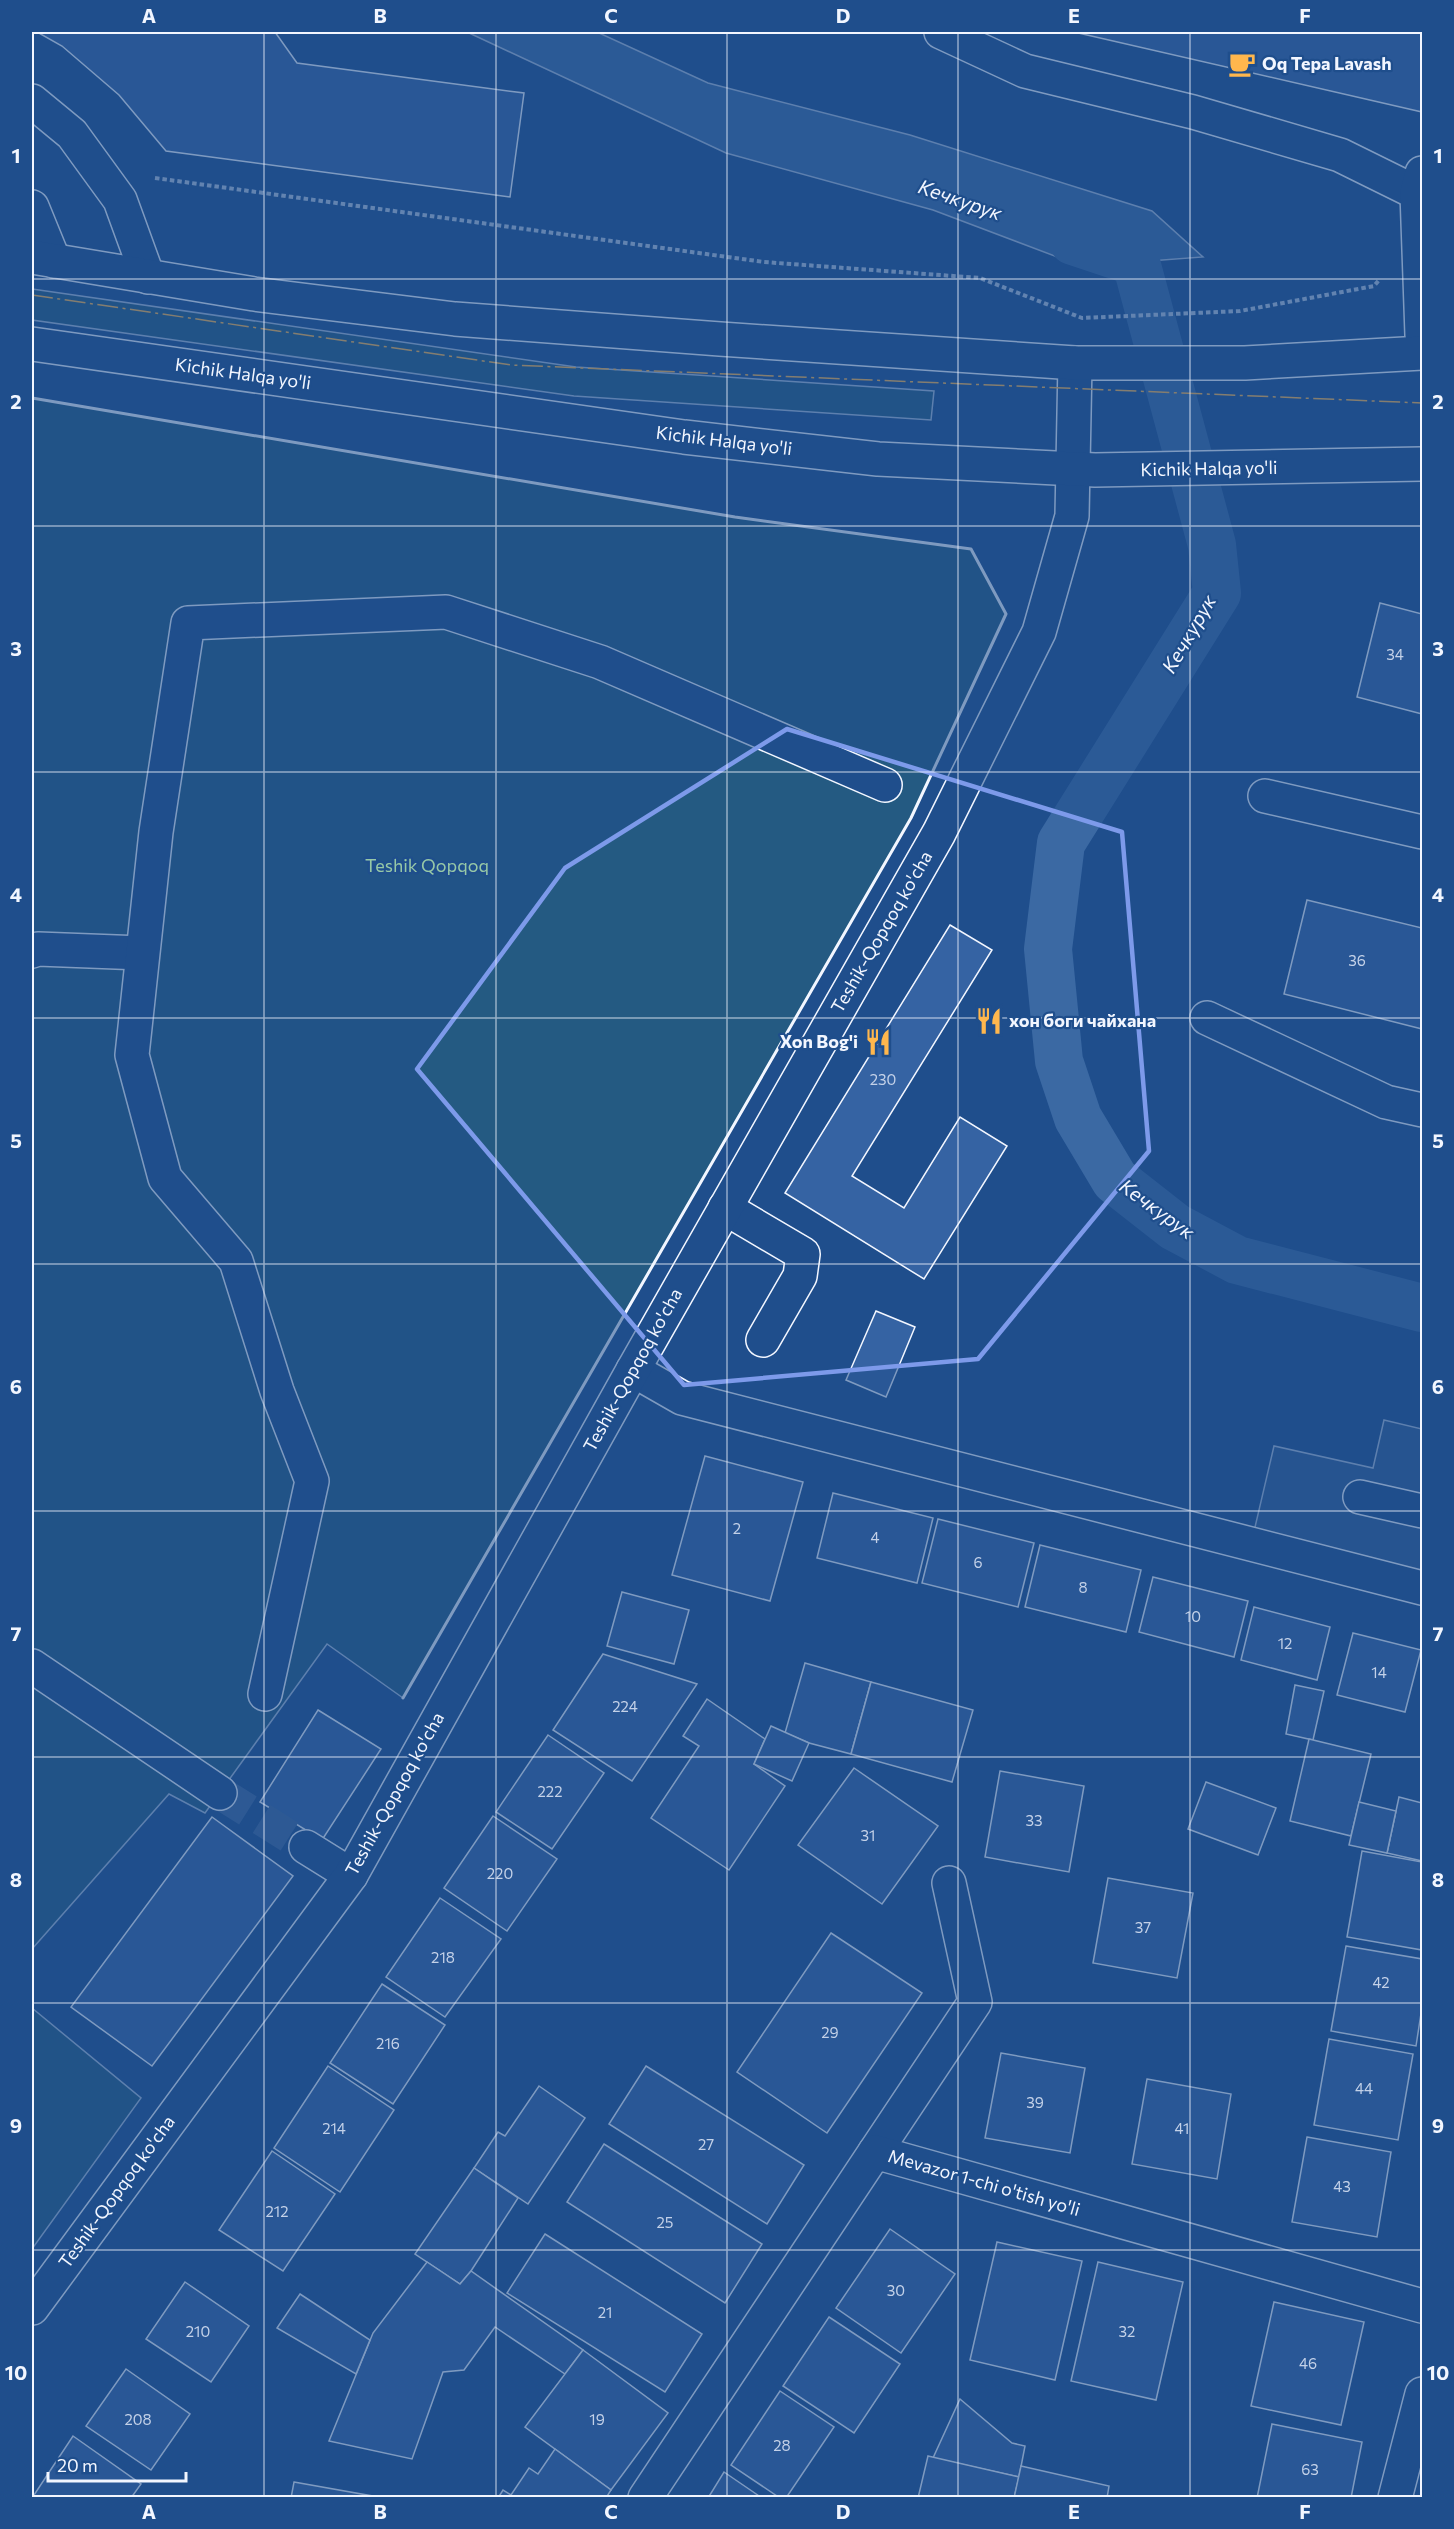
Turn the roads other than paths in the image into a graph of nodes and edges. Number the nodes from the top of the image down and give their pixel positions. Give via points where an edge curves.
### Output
1 (941, 32) edge
2 (32, 100) edge
3 (1420, 182) edge
4 (32, 207) edge
5 (43, 259) edge
6 (148, 277) junction
7 (1422, 335) edge
8 (32, 344) edge
9 (1422, 353) edge
10 (1080, 363) junction
11 (1422, 464) edge
12 (1084, 470) junction
13 (885, 785) dead end
14 (1265, 796) dead end
15 (1422, 832) edge
16 (32, 951) edge
17 (142, 953) junction
18 (1207, 1018) dead end
19 (1422, 1110) edge
20 (725, 1208) junction
21 (763, 1340) dead end
22 (633, 1370) junction
23 (1360, 1497) dead end
24 (1422, 1510) edge
25 (1422, 1588) edge
26 (32, 1666) edge
27 (265, 1694) dead end
28 (220, 1793) tunnel mouth
29 (306, 1846) tunnel mouth
30 (351, 1875) junction
31 (949, 1883) dead end
32 (874, 2152) junction
33 (1422, 2306) edge
34 (32, 2308) edge
35 (1422, 2394) edge
36 (645, 2498) edge
37 (1395, 2498) edge

1 - 3 main road via 1025,71 1193,112
2 - 6 main road via 72,134 120,201
3 - 7 main road
4 - 5 main road
5 - 6 main road
6 - 10 main road via 454,319
8 - 12 main road, Kichik Halqa yo'li via 684,436 878,459
9 - 10 main road via 1245,363
10 - 12 main road, Teshik-Qopqoq ko'cha
11 - 12 main road, Kichik Halqa yo'li
12 - 20 main road, Teshik-Qopqoq ko'cha via 1039,632 939,833
13 - 17 main road via 600,662 446,612 188,623
14 - 15 main road
16 - 17 main road
17 - 27 main road via 132,1055 165,1178 236,1261 277,1391 312,1481
18 - 19 main road via 1386,1102
20 - 21 main road via 804,1254 800,1276
20 - 22 main road, Teshik-Qopqoq ko'cha
22 - 25 main road via 682,1398
22 - 30 main road, Teshik-Qopqoq ko'cha
23 - 24 main road
26 - 28 main road
29 - 30 main road
30 - 34 main road, Teshik-Qopqoq ko'cha
31 - 32 main road via 975,2002
32 - 33 main road, Mevazor 1-chi o'tish yo'li
32 - 36 main road, Mevazor 1-chi o'tish yo'li
35 - 37 main road

